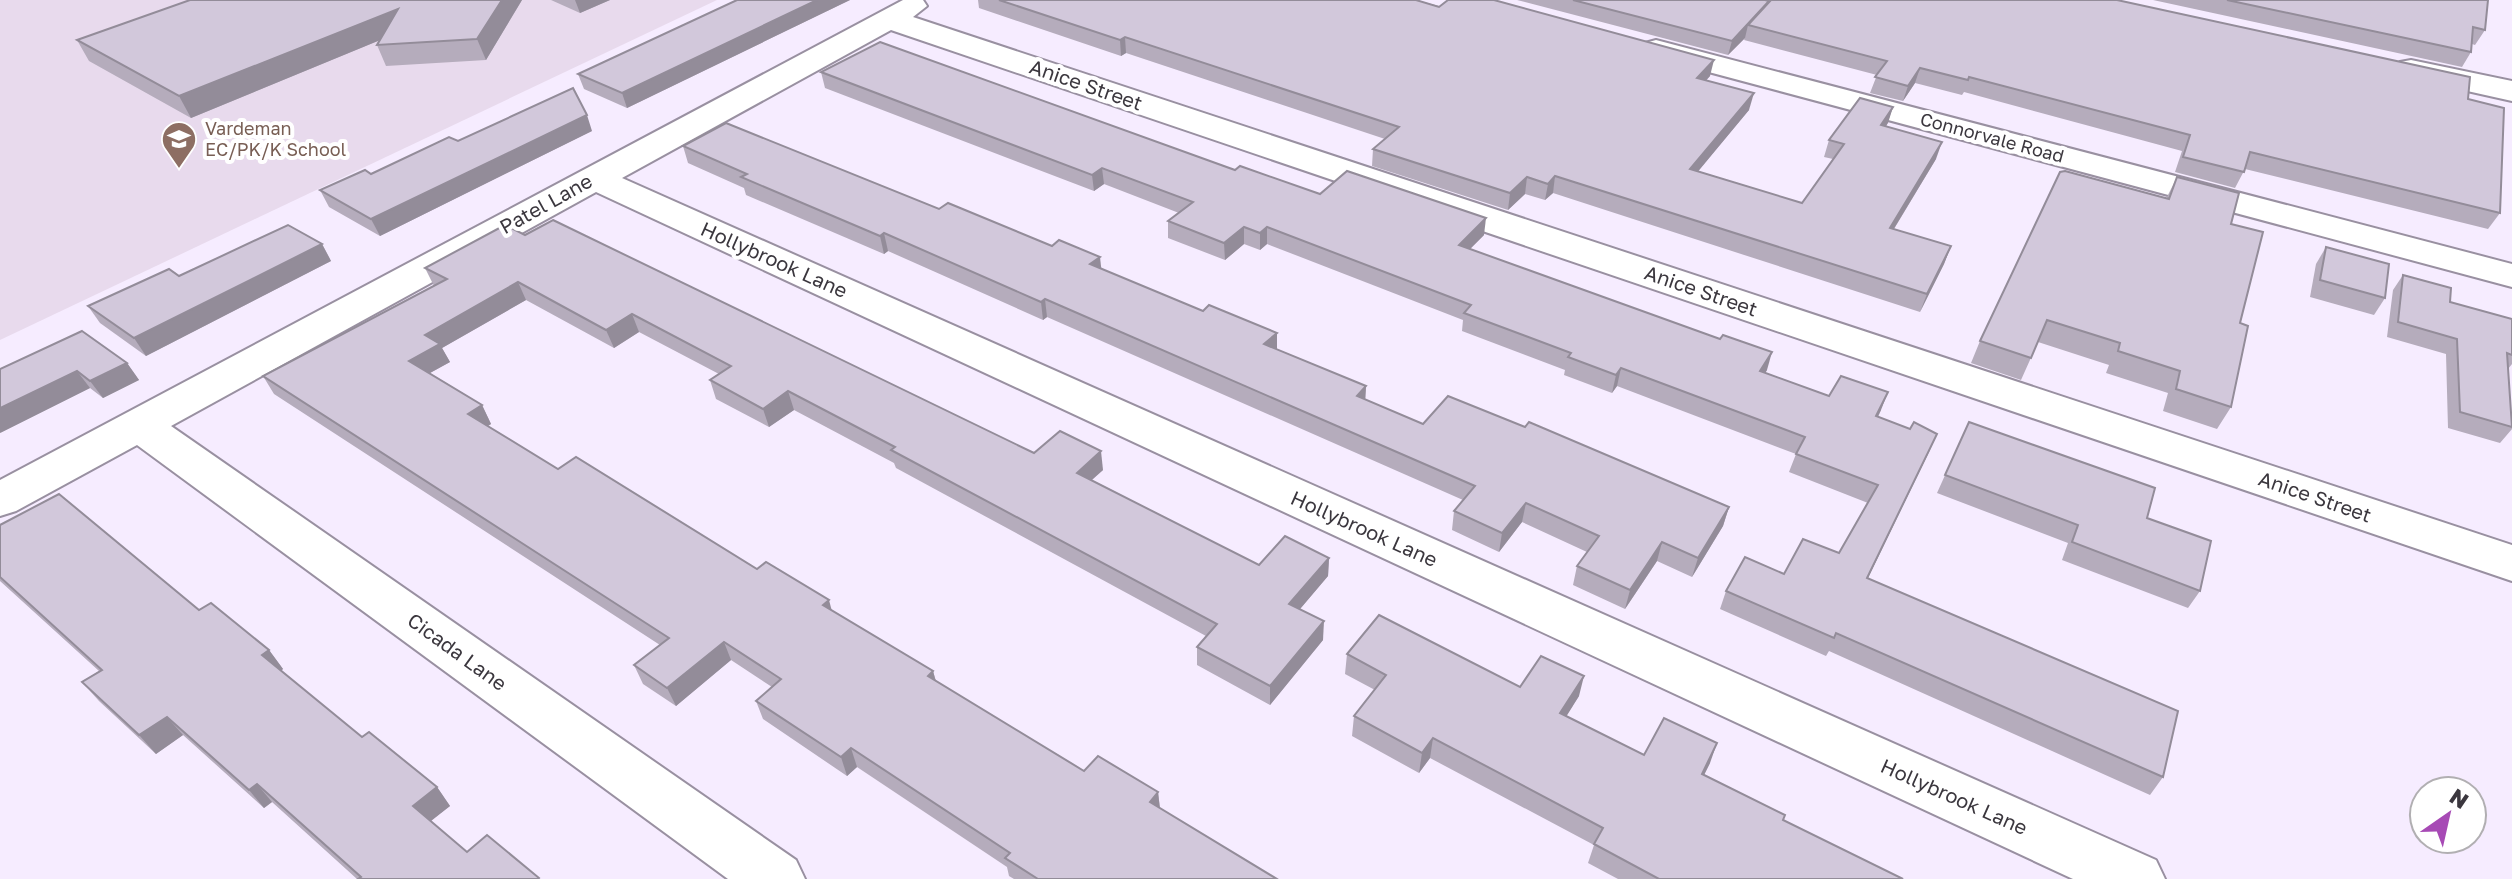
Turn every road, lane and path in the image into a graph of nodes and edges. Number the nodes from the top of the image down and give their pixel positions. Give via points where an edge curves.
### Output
1 (924, 0) edge
2 (889, 19) junction
3 (1625, 41) edge
4 (2390, 64) edge
5 (2512, 91) edge
6 (593, 178) junction
7 (2512, 276) edge
8 (139, 425) junction
9 (0, 500) edge
10 (2512, 563) edge
11 (775, 879) edge
12 (2135, 879) edge

1 - 2 street, Patel Lane
2 - 6 street, Patel Lane
2 - 10 street, Anice Street
3 - 7 street, Connorvale Road
4 - 5 street
6 - 8 street, Patel Lane
6 - 12 street, Hollybrook Lane
8 - 9 street, Patel Lane
8 - 11 street, Cicada Lane

